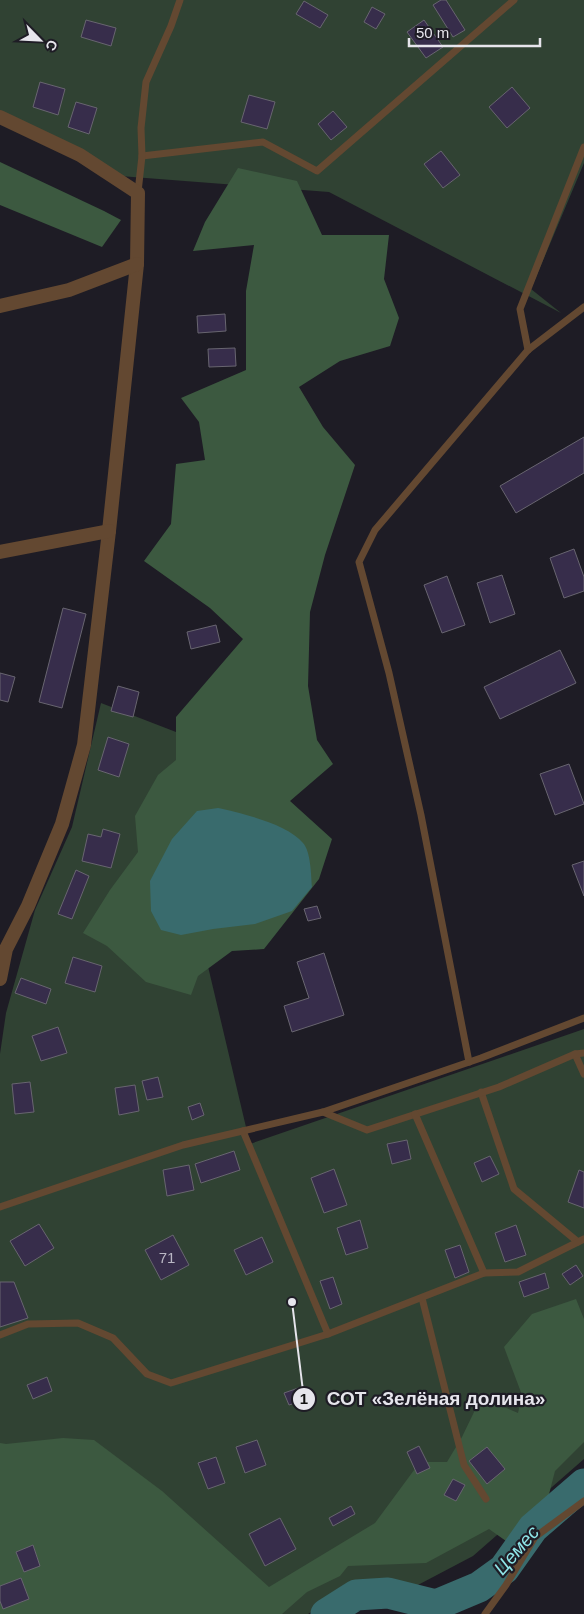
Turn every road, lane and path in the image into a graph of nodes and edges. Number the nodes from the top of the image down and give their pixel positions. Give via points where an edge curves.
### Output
1 (180, 0) edge
2 (514, 0) edge
3 (0, 117) edge
4 (584, 147) edge
5 (142, 156) junction
6 (138, 193) junction
7 (137, 264) junction
8 (0, 306) edge
9 (584, 307) edge
10 (528, 350) junction
11 (109, 531) junction
12 (0, 552) edge
13 (0, 979) edge
14 (584, 1018) edge
15 (584, 1053) edge
16 (575, 1054) junction
17 (469, 1062) junction
18 (584, 1074) edge
19 (481, 1092) junction
20 (322, 1112) junction
21 (415, 1114) junction
22 (243, 1131) junction
23 (0, 1207) edge
24 (581, 1241) edge
25 (484, 1273) junction
26 (422, 1298) junction
27 (328, 1334) junction
28 (0, 1335) edge
29 (486, 1499) dead end
30 (584, 1501) edge
31 (485, 1614) edge

1 - 5 lane via 146,82 141,128
2 - 5 lane via 317,171 263,142
3 - 6 street via 80,155
4 - 10 lane via 520,309
5 - 6 lane
6 - 7 street
7 - 8 street via 68,290
7 - 11 street
9 - 10 lane
10 - 17 lane via 375,530 358,562 389,672 421,815
11 - 12 street
11 - 13 street via 84,746 62,824 6,949
14 - 17 lane
15 - 16 lane
16 - 18 lane
16 - 19 lane
17 - 20 lane
19 - 21 lane
19 - 24 lane via 514,1189
20 - 21 lane via 367,1130
20 - 22 lane
21 - 25 lane
22 - 23 lane via 183,1145
22 - 27 lane
24 - 25 lane via 518,1272
25 - 26 lane
26 - 27 lane
26 - 29 lane via 464,1465
27 - 28 lane via 172,1383 147,1374 113,1338 78,1323 28,1324
30 - 31 lane via 535,1537

